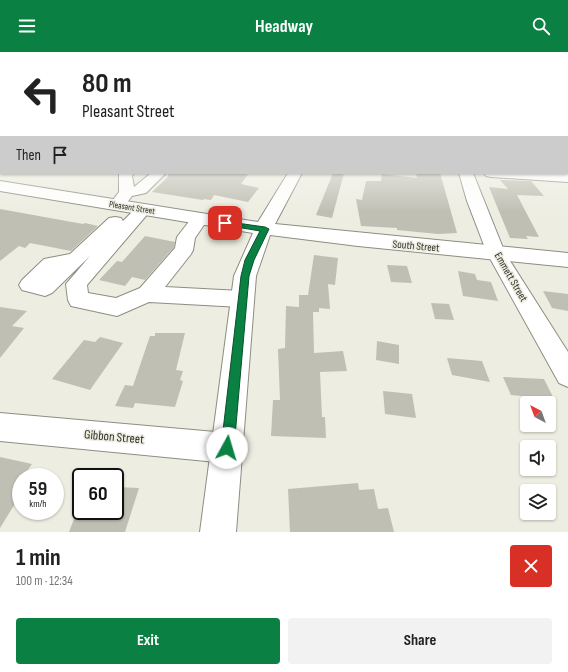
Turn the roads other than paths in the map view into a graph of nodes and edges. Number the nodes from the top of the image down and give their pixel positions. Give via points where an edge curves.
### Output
1 (121, 174) edge
2 (158, 174) edge
3 (294, 174) edge
4 (466, 174) edge
5 (506, 174) edge
6 (568, 178) edge
7 (0, 186) edge
8 (129, 204) junction
9 (200, 219) junction
10 (265, 229) junction
11 (496, 253) junction
12 (76, 259) dead end
13 (568, 260) edge
14 (147, 294) junction
15 (241, 299) junction
16 (568, 375) edge
17 (0, 427) edge
18 (227, 448) junction
19 (218, 532) edge

1 - 8 street
2 - 8 street
3 - 10 main road
4 - 11 street, Emmett Street
5 - 6 street
7 - 8 main road, Pleasant Street
8 - 9 main road, Pleasant Street
8 - 12 street
8 - 14 street via 76,284 79,300 116,307
9 - 10 main road, Pleasant Street
9 - 14 street via 186,237 184,250
10 - 11 main road, South Street
10 - 15 main road via 250,260
11 - 13 main road, South Street
11 - 16 street, Emmett Street
14 - 15 street
15 - 18 main road
17 - 18 street, Gibbon Street
18 - 19 main road

